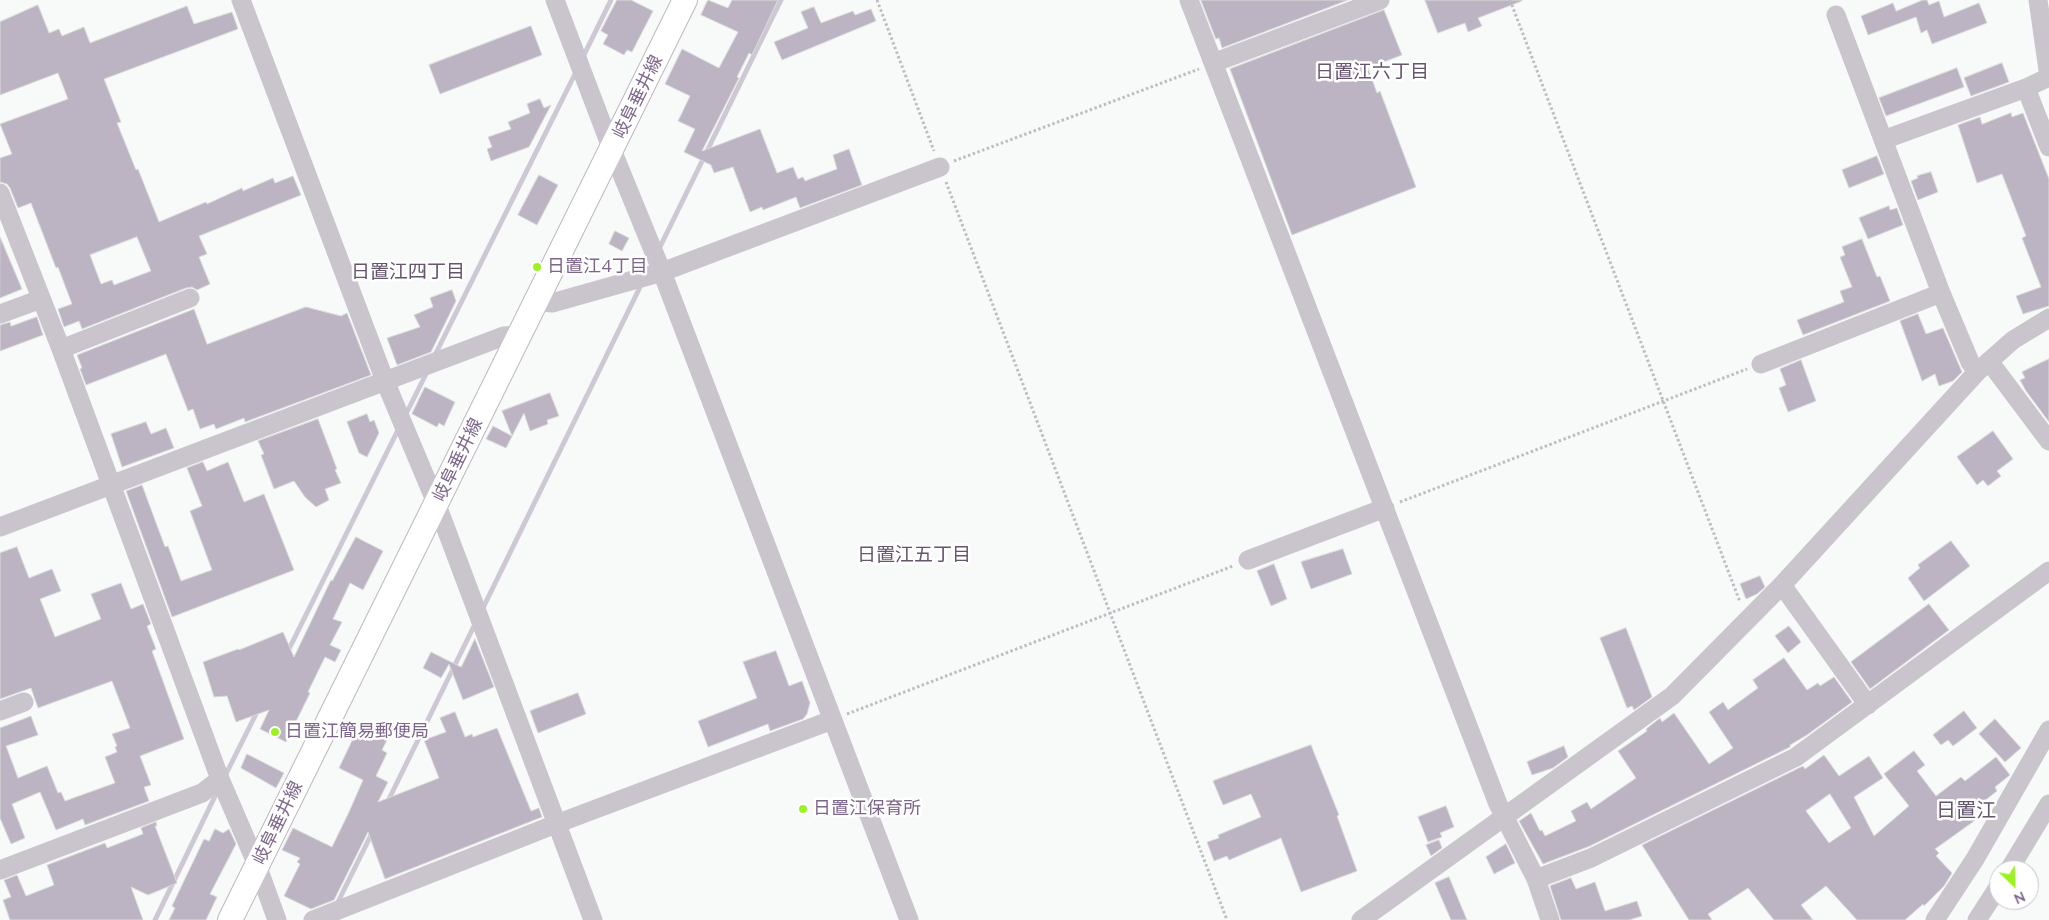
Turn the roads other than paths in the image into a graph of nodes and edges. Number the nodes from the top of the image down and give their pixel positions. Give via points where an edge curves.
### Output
1 (241, 0) edge
2 (555, 0) edge
3 (685, 0) edge
4 (1189, 0) edge
5 (1380, 0) edge
6 (2038, 0) edge
7 (1836, 15) dead end
8 (1213, 63) junction
9 (2049, 77) edge
10 (2026, 88) junction
11 (1883, 140) junction
12 (2049, 147) edge
13 (612, 150) junction
14 (940, 167) road end
15 (0, 193) edge
16 (662, 272) junction
17 (1942, 293) junction
18 (190, 298) dead end
19 (41, 299) junction
20 (536, 301) junction
21 (0, 314) edge
22 (2049, 318) edge
23 (520, 335) junction
24 (61, 349) junction
25 (1761, 364) road end
26 (1983, 366) junction
27 (385, 381) junction
28 (2049, 442) edge
29 (110, 485) junction
30 (437, 505) junction
31 (1385, 508) junction
32 (0, 527) edge
33 (1248, 560) road end
34 (2049, 571) edge
35 (1782, 585) junction
36 (24, 702) dead end
37 (1868, 705) junction
38 (0, 711) edge
39 (832, 720) junction
40 (2049, 730) edge
41 (220, 780) junction
42 (2049, 804) edge
43 (1505, 817) junction
44 (556, 824) junction
45 (2015, 860) edge
46 (258, 865) junction
47 (0, 870) edge
48 (1536, 879) junction
49 (1989, 901) edge
50 (230, 920) edge
51 (277, 920) edge
52 (314, 920) edge
53 (593, 920) edge
54 (909, 920) edge
55 (1361, 920) edge
56 (1550, 920) edge
57 (1935, 920) edge
58 (1977, 920) edge

1 - 27 street
2 - 13 street
3 - 13 main road, 岐阜垂井線
4 - 8 street
5 - 8 street
6 - 9 street
7 - 11 street
8 - 31 street
9 - 10 street
10 - 11 street
10 - 12 street
11 - 17 street
13 - 16 street
13 - 20 main road, 岐阜垂井線
14 - 16 street
15 - 19 street
16 - 20 street via 552,303
16 - 39 street
17 - 25 street
17 - 26 street via 1970,362
18 - 24 street
19 - 21 street
19 - 24 street
20 - 23 main road, 岐阜垂井線
22 - 26 street via 2013,340
23 - 27 street via 504,336
23 - 30 main road, 岐阜垂井線
24 - 29 street
26 - 28 street
26 - 35 street
27 - 29 street
27 - 30 street
29 - 32 street
29 - 41 street
30 - 44 street
30 - 46 main road, 岐阜垂井線
31 - 33 street
31 - 43 street
34 - 37 street
35 - 37 street
35 - 43 street via 1672,696
36 - 38 street
37 - 48 street via 1796,757 1591,858
39 - 44 street
39 - 54 street
40 - 57 street via 1975,859
41 - 46 street
41 - 47 street via 202,793
42 - 45 street
43 - 48 street
43 - 55 street
44 - 52 street
44 - 53 street
46 - 50 main road, 岐阜垂井線
46 - 51 street
48 - 56 street
49 - 58 street

